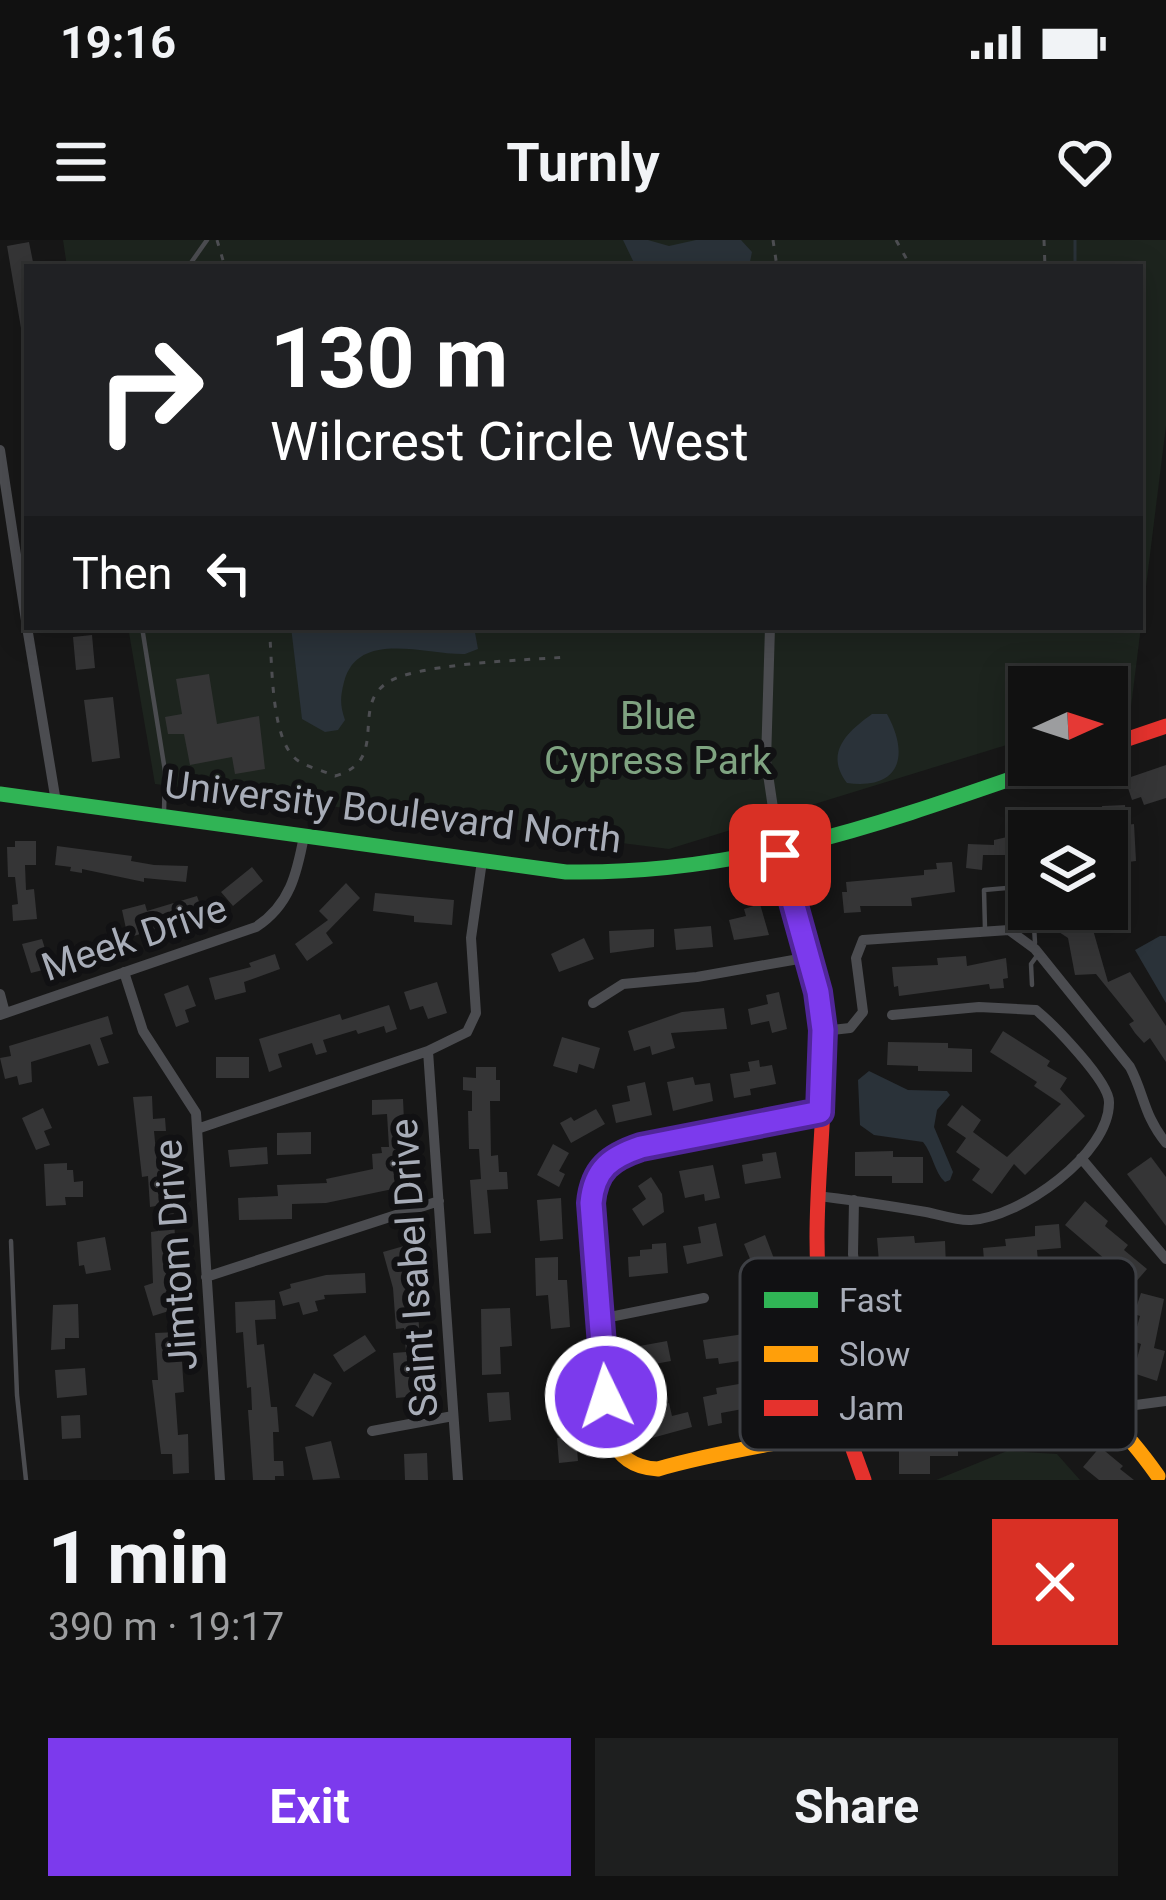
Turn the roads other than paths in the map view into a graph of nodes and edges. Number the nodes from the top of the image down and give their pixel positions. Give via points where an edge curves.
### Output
1 (0, 450) edge
2 (24, 607) edge
3 (27, 630) edge
4 (142, 630) edge
5 (770, 630) edge
6 (1166, 726) edge
7 (1128, 739) edge
8 (1008, 779) edge
9 (0, 794) edge
10 (56, 802) junction
11 (164, 817) junction
12 (304, 836) junction
13 (780, 855) junction
14 (482, 861) junction
15 (1008, 888) edge
16 (985, 928) junction
17 (1035, 930) edge
18 (1037, 951) junction
19 (810, 958) junction
20 (124, 972) junction
21 (1032, 985) dead end
22 (0, 994) edge
23 (593, 1003) dead end
24 (3, 1014) edge
25 (892, 1015) dead end
26 (823, 1030) junction
27 (428, 1051) junction
28 (820, 1112) junction
29 (197, 1129) junction
30 (1166, 1143) edge
31 (1081, 1158) junction
32 (818, 1196) junction
33 (439, 1201) junction
34 (854, 1201) junction
35 (11, 1241) dead end
36 (818, 1258) edge
37 (854, 1258) edge
38 (1166, 1259) edge
39 (206, 1277) junction
40 (704, 1298) dead end
41 (600, 1319) junction
42 (1166, 1401) edge
43 (1136, 1405) edge
44 (453, 1416) junction
45 (372, 1430) dead end
46 (1136, 1448) edge
47 (744, 1450) edge
48 (852, 1450) edge
49 (1158, 1476) dead end
50 (26, 1480) edge
51 (220, 1480) edge
52 (458, 1480) edge
53 (864, 1480) edge

1 - 2 street
3 - 10 street
4 - 11 lane via 165,771
5 - 13 street via 766,761
6 - 7 street
8 - 13 street, University Boulevard North
9 - 10 street, University Boulevard North
10 - 11 street, University Boulevard North
11 - 12 street, University Boulevard North
12 - 14 street, University Boulevard North
12 - 20 street, Meek Drive via 292,887 265,921
13 - 14 street, University Boulevard North via 654,874
13 - 19 street
14 - 27 street via 471,938 474,1021 461,1037
15 - 16 lane via 984,890
16 - 18 street via 1009,930
16 - 26 street via 869,937 856,958 863,1012 850,1028
17 - 18 lane
18 - 21 lane
18 - 30 street via 1130,1067
19 - 23 street via 623,984
19 - 26 street
20 - 24 street, Meek Drive
20 - 29 street, Jimtom Drive via 142,1031 190,1102
22 - 24 street
25 - 31 street via 1036,1010 1108,1092 1104,1122
26 - 28 street
27 - 29 street
27 - 33 street, Saint Isabel Drive
28 - 32 street
28 - 41 street via 641,1147 604,1166 591,1203
29 - 39 street, Jimtom Drive
31 - 34 street via 1035,1197 988,1217
31 - 38 street
32 - 34 street
32 - 36 street
33 - 39 street
33 - 44 street, Saint Isabel Drive
34 - 37 street
35 - 50 lane
39 - 51 street, Jimtom Drive
40 - 41 street
41 - 47 street via 609,1436 631,1465 658,1469
42 - 43 street
44 - 45 street
44 - 52 street, Saint Isabel Drive
46 - 49 street
48 - 53 street

